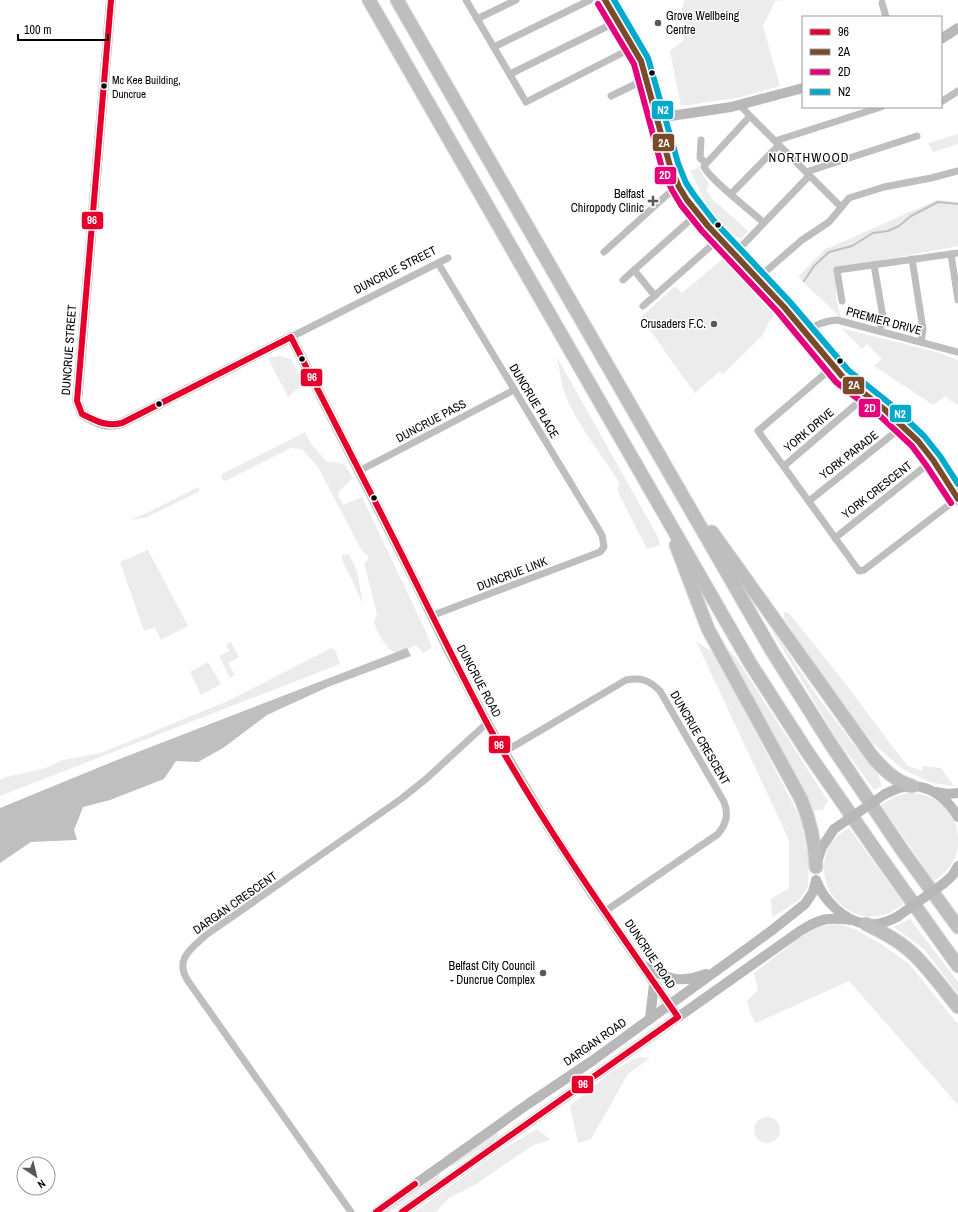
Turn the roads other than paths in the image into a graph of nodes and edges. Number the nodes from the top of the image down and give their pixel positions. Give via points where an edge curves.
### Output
1 (111, 0) edge
2 (369, 0) edge
3 (397, 0) edge
4 (466, 0) edge
5 (516, 0) edge
6 (590, 0) edge
7 (605, 0) edge
8 (882, 3) dead end
9 (886, 16) edge
10 (477, 19) junction
11 (618, 20) junction
12 (958, 28) edge
13 (942, 38) edge
14 (494, 47) junction
15 (634, 47) junction
16 (510, 74) junction
17 (646, 79) junction
18 (802, 88) edge
19 (958, 91) edge
20 (611, 96) dead end
21 (942, 101) edge
22 (740, 105) junction
23 (878, 108) edge
24 (750, 116) junction
25 (657, 118) junction
26 (917, 136) dead end
27 (701, 140) dead end
28 (777, 143) junction
29 (706, 163) junction
30 (958, 171) edge
31 (807, 174) junction
32 (679, 187) junction
33 (731, 194) junction
34 (841, 207) junction
35 (697, 214) junction
36 (763, 222) junction
37 (720, 238) junction
38 (604, 252) dead end
39 (735, 253) junction
40 (955, 253) edge
41 (448, 258) dead end
42 (912, 259) junction
43 (438, 263) junction
44 (874, 265) junction
45 (634, 270) junction
46 (758, 278) junction
47 (623, 280) dead end
48 (655, 296) junction
49 (958, 300) edge
50 (842, 301) dead end
51 (643, 306) dead end
52 (880, 331) junction
53 (805, 332) junction
54 (291, 337) junction
55 (921, 342) junction
56 (958, 352) edge
57 (834, 366) junction
58 (514, 390) junction
59 (867, 395) junction
60 (903, 426) junction
61 (933, 460) junction
62 (784, 466) junction
63 (358, 471) junction
64 (683, 497) junction
65 (958, 499) edge
66 (809, 501) junction
67 (668, 520) junction
68 (835, 538) junction
69 (600, 552) joint
70 (431, 616) junction
71 (487, 722) junction
72 (504, 752) junction
73 (912, 786) junction
74 (932, 791) junction
75 (958, 793) edge
76 (958, 817) edge
77 (958, 866) edge
78 (816, 867) junction
79 (816, 881) junction
80 (604, 912) junction
81 (852, 920) junction
82 (866, 924) junction
83 (958, 927) edge
84 (644, 966) junction
85 (958, 966) edge
86 (715, 971) junction
87 (654, 984) junction
88 (669, 1005) junction
89 (958, 1007) edge
90 (678, 1017) junction
91 (650, 1019) junction
92 (351, 1212) edge
93 (376, 1212) edge
94 (402, 1212) edge

1 - 54 street, DUNCRUE STREET via 77,401 82,414 105,425 122,423
2 - 67 highway
3 - 64 highway
4 - 10 street
5 - 10 street
6 - 14 street
7 - 11 main road
8 - 9 street
10 - 14 street
11 - 15 main road
11 - 16 street
12 - 13 street
14 - 16 street
15 - 16 street via 526,102
15 - 17 main road
17 - 20 street
17 - 25 main road
18 - 22 street
19 - 21 street
22 - 24 street
22 - 25 street
23 - 28 street
24 - 28 street
24 - 29 street
25 - 32 main road via 670,166
26 - 31 street
27 - 29 street via 700,158
28 - 31 street
28 - 33 street
29 - 33 street via 705,170
30 - 34 street via 884,187 849,198
31 - 34 street
31 - 36 street
32 - 35 main road
32 - 38 street
33 - 36 street
34 - 46 street via 828,222 802,240
35 - 37 main road
35 - 45 street
36 - 39 street
37 - 39 main road
37 - 48 street
39 - 46 main road
40 - 42 street
40 - 49 street
41 - 43 street, DUNCRUE STREET
42 - 44 street
42 - 55 street via 922,329
43 - 54 street, DUNCRUE STREET
43 - 58 street, DUNCRUE PLACE
44 - 50 street via 837,270
44 - 52 street via 883,318
45 - 47 street
45 - 48 street
46 - 53 main road
48 - 51 street
52 - 53 street, PREMIER DRIVE via 836,320 820,322
52 - 55 street, PREMIER DRIVE
53 - 57 main road
54 - 63 street, DUNCRUE ROAD
55 - 56 street, PREMIER DRIVE
57 - 59 main road via 848,381
57 - 62 street via 758,431
58 - 63 street, DUNCRUE PASS
58 - 69 street, DUNCRUE PLACE via 602,535 604,547
59 - 60 main road
59 - 62 street, YORK DRIVE
60 - 61 main road
60 - 66 street, YORK PARADE
61 - 65 main road
61 - 68 street, YORK CRESCENT
62 - 66 street
63 - 70 street, DUNCRUE ROAD
64 - 73 highway via 707,526 872,756 894,778
64 - 83 highway via 772,651 826,736 902,850
65 - 68 street via 864,570 860,571
66 - 68 street
67 - 78 highway via 708,629 801,799 811,825
67 - 85 highway via 750,663 808,753
69 - 70 street, DUNCRUE LINK
70 - 71 street, DUNCRUE ROAD
71 - 72 street, DUNCRUE ROAD
71 - 92 street, DARGAN CRESCENT via 401,799 206,935 184,956 183,974
72 - 80 street, DUNCRUE ROAD
72 - 80 street, DUNCRUE CRESCENT via 626,680 636,678 647,681 660,691 724,802 727,817 724,827 718,834
73 - 74 street
73 - 78 street, bridge via 885,794 834,829 822,847
74 - 75 street
74 - 76 street via 944,799
77 - 82 street, bridge via 943,884 897,917 884,923
78 - 79 street
79 - 81 street via 828,901
79 - 86 street, DARGAN ROAD via 813,892 800,908
80 - 84 street, DUNCRUE ROAD
81 - 82 street
81 - 90 street via 837,918 816,922
82 - 89 highway via 912,952
84 - 86 street via 664,977 686,980
84 - 87 street, DUNCRUE ROAD
86 - 88 street, DARGAN ROAD
87 - 88 street, DUNCRUE ROAD
87 - 91 street
88 - 90 street, DUNCRUE ROAD
88 - 91 street, DARGAN ROAD
90 - 94 street
91 - 93 street, DARGAN ROAD

